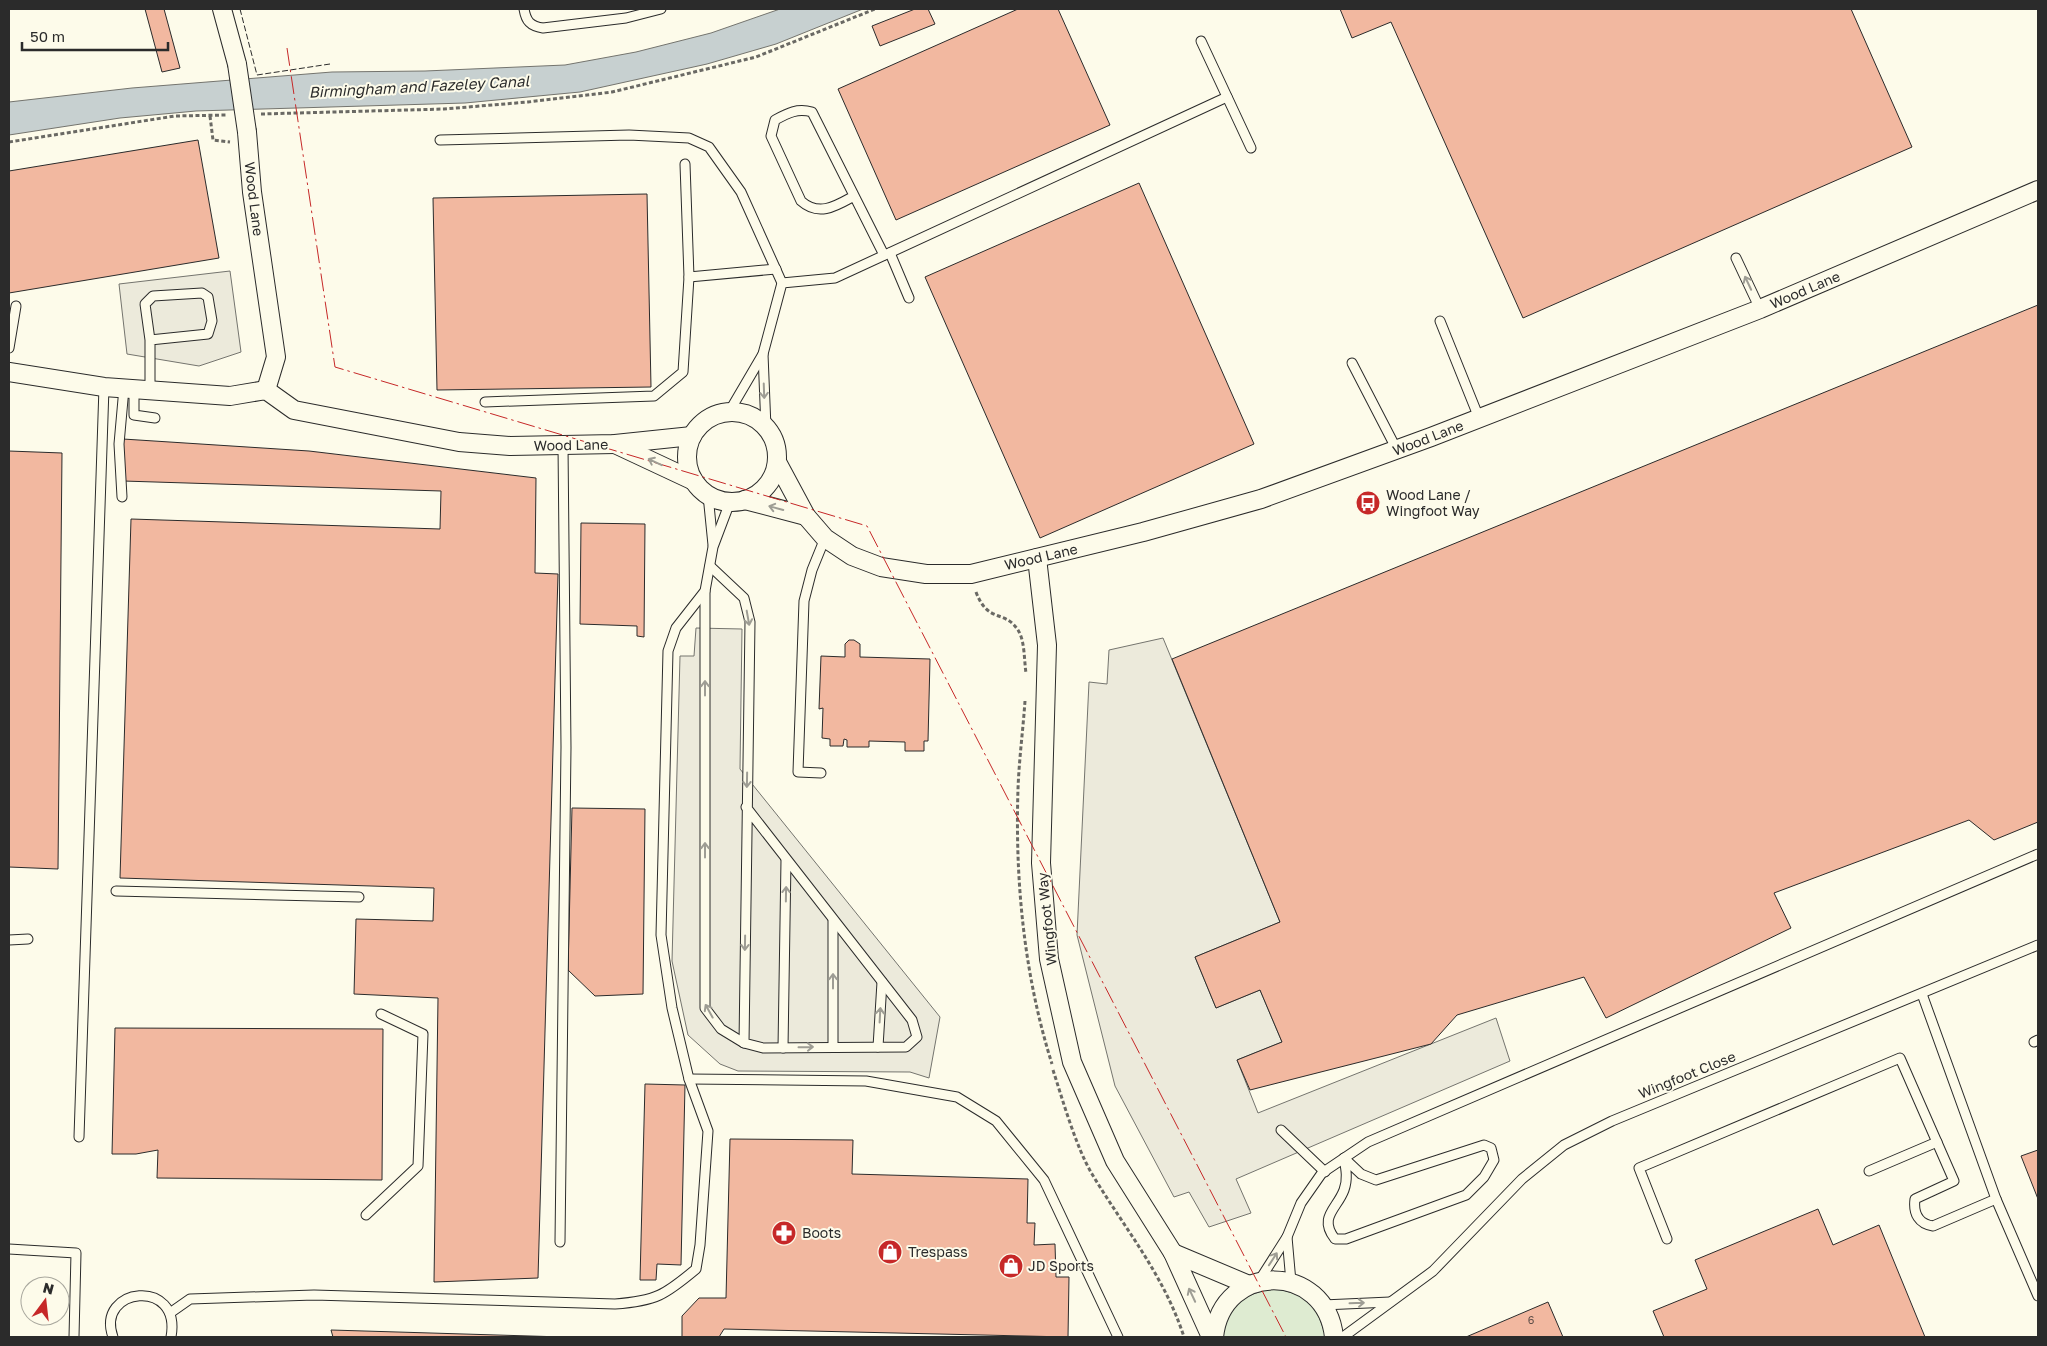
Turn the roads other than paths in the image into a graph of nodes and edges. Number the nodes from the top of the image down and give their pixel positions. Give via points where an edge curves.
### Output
1 (222, 9) edge
2 (524, 9) edge
3 (661, 9) edge
4 (1201, 40) dead end
5 (1227, 97) junction
6 (440, 140) dead end
7 (1251, 148) dead end
8 (685, 164) dead end
9 (2038, 190) edge
10 (854, 196) junction
11 (887, 254) junction
12 (1736, 258) dead end
13 (776, 269) junction
14 (689, 277) junction
15 (782, 283) junction
16 (909, 298) dead end
17 (16, 306) dead end
18 (1760, 309) junction
19 (1440, 321) dead end
20 (150, 340) junction
21 (9, 348) edge
22 (763, 354) junction
23 (1352, 364) dead end
24 (9, 372) edge
25 (104, 387) junction
26 (136, 389) junction
27 (266, 390) junction
28 (485, 402) dead end
29 (729, 412) junction
30 (155, 418) dead end
31 (1480, 418) junction
32 (766, 428) junction
33 (692, 436) junction
34 (615, 444) junction
35 (563, 445) junction
36 (1397, 450) junction
37 (777, 462) junction
38 (694, 481) junction
39 (708, 495) junction
40 (122, 497) dead end
41 (738, 501) junction
42 (806, 516) junction
43 (826, 538) junction
44 (713, 547) junction
45 (1037, 558) junction
46 (710, 566) junction
47 (705, 591) junction
48 (821, 773) dead end
49 (746, 807) junction
50 (2038, 854) edge
51 (786, 860) junction
52 (116, 892) dead end
53 (359, 897) dead end
54 (833, 921) junction
55 (28, 939) dead end
56 (9, 940) edge
57 (2038, 945) edge
58 (882, 982) junction
59 (1922, 994) junction
60 (382, 1014) dead end
61 (744, 1043) junction
62 (833, 1047) junction
63 (878, 1047) junction
64 (783, 1048) junction
65 (689, 1079) junction
66 (1281, 1130) dead end
67 (79, 1137) dead end
68 (1937, 1142) junction
69 (1344, 1158) junction
70 (1869, 1171) dead end
71 (1325, 1172) junction
72 (1996, 1199) junction
73 (366, 1215) dead end
74 (1287, 1237) junction
75 (1667, 1239) dead end
76 (560, 1242) dead end
77 (9, 1249) edge
78 (1173, 1253) junction
79 (1291, 1282) junction
80 (1254, 1283) junction
81 (2038, 1296) edge
82 (1391, 1302) junction
83 (1323, 1305) junction
84 (170, 1313) junction
85 (74, 1337) edge
86 (113, 1337) edge
87 (171, 1337) edge
88 (1118, 1337) edge
89 (1213, 1337) edge
90 (1334, 1337) edge
91 (1343, 1337) edge

1 - 27 street, Wood Lane, bridge via 237,64 276,358
2 - 3 lane via 526,20 543,28 626,18
4 - 5 lane
5 - 7 lane
5 - 11 lane
6 - 13 lane via 629,135 689,138 709,147 741,192
8 - 14 lane
9 - 18 street, Wood Lane
10 - 10 lane via 812,112 790,112 775,120 771,136 801,201 810,209 820,210
10 - 11 lane
11 - 15 lane via 835,278
11 - 16 lane
18 -> 12 lane
13 - 14 lane
13 - 15 lane
14 - 28 lane via 683,372 654,396
15 - 22 lane
17 - 21 lane
18 - 31 street, Wood Lane
19 - 31 lane
20 - 20 lane via 145,304 153,296 202,293 208,297 212,321 208,334
20 - 26 lane
22 - 29 lane
22 -> 32 lane
23 - 36 lane
24 - 25 street
25 - 26 street
25 - 67 lane
26 - 27 street via 230,396
26 - 30 lane via 134,415
26 - 40 lane via 119,444
27 - 35 street, Wood Lane via 294,410 459,442 510,446
29 - 32 street via 743,413
29 - 33 street via 701,424
31 - 36 street, Wood Lane
32 - 37 street via 774,444
33 - 34 street, Wood Lane
33 - 38 street via 687,451
34 - 35 street, Wood Lane
38 -> 34 street, Wood Lane
35 - 76 lane via 566,746
36 - 45 street, Wood Lane via 1261,499
37 - 41 street via 767,486 757,494
37 - 42 street, Wood Lane
38 - 39 street
39 - 41 street
39 - 44 lane
42 -> 41 street
41 - 44 lane
42 - 43 street, Wood Lane
43 - 45 street, Wood Lane via 852,556 881,566 926,574 971,574
43 - 48 lane via 812,570 804,601 798,772
44 - 46 lane
45 - 78 street, Wingfoot Way via 1047,644 1041,863 1049,959 1072,1062 1115,1161
46 - 47 lane
46 -> 49 lane via 744,598 750,622
61 -> 47 lane via 721,1029 705,1008
47 - 65 lane via 676,628 668,651 661,935 672,1008
49 - 51 lane
49 -> 61 lane
50 - 69 lane via 1368,1142
51 - 54 lane
64 -> 51 lane
52 - 53 lane
54 - 58 lane
62 -> 54 lane
55 - 56 lane
57 - 59 lane, Wingfoot Close
63 -> 58 lane
58 - 63 lane via 912,1020 917,1036 906,1047
59 - 72 lane
59 - 82 lane, Wingfoot Close via 1612,1121 1564,1145 1522,1179 1433,1271
60 - 73 lane via 423,1034 418,1166
61 - 64 lane via 763,1048
62 - 63 lane
64 -> 62 lane
65 - 84 lane via 708,1131 696,1269 669,1291 646,1302 615,1304 314,1295 190,1299
65 - 88 lane via 866,1081 957,1097 996,1121 1044,1180
66 - 71 lane
68 - 70 lane
68 - 72 lane via 1954,1181 1915,1200 1915,1212 1921,1222 1933,1226
68 - 75 lane via 1900,1058 1638,1168
69 - 69 lane via 1345,1188 1328,1222 1329,1231 1341,1240 1466,1195 1484,1177 1494,1154 1491,1148 1476,1146 1376,1180 1357,1171
69 - 71 lane
71 - 74 lane via 1301,1203
72 - 81 lane
74 - 79 lane
80 -> 74 lane
77 - 85 lane via 76,1253
78 - 80 street
89 -> 78 street, Wingfoot Way
79 - 80 street
79 - 83 street via 1309,1291
80 - 89 street via 1234,1294 1222,1308
83 -> 82 lane
82 - 91 lane, Wingfoot Close
83 - 90 street via 1332,1323
84 - 86 lane via 164,1304 151,1296 132,1296 116,1308 111,1319
84 - 87 lane

